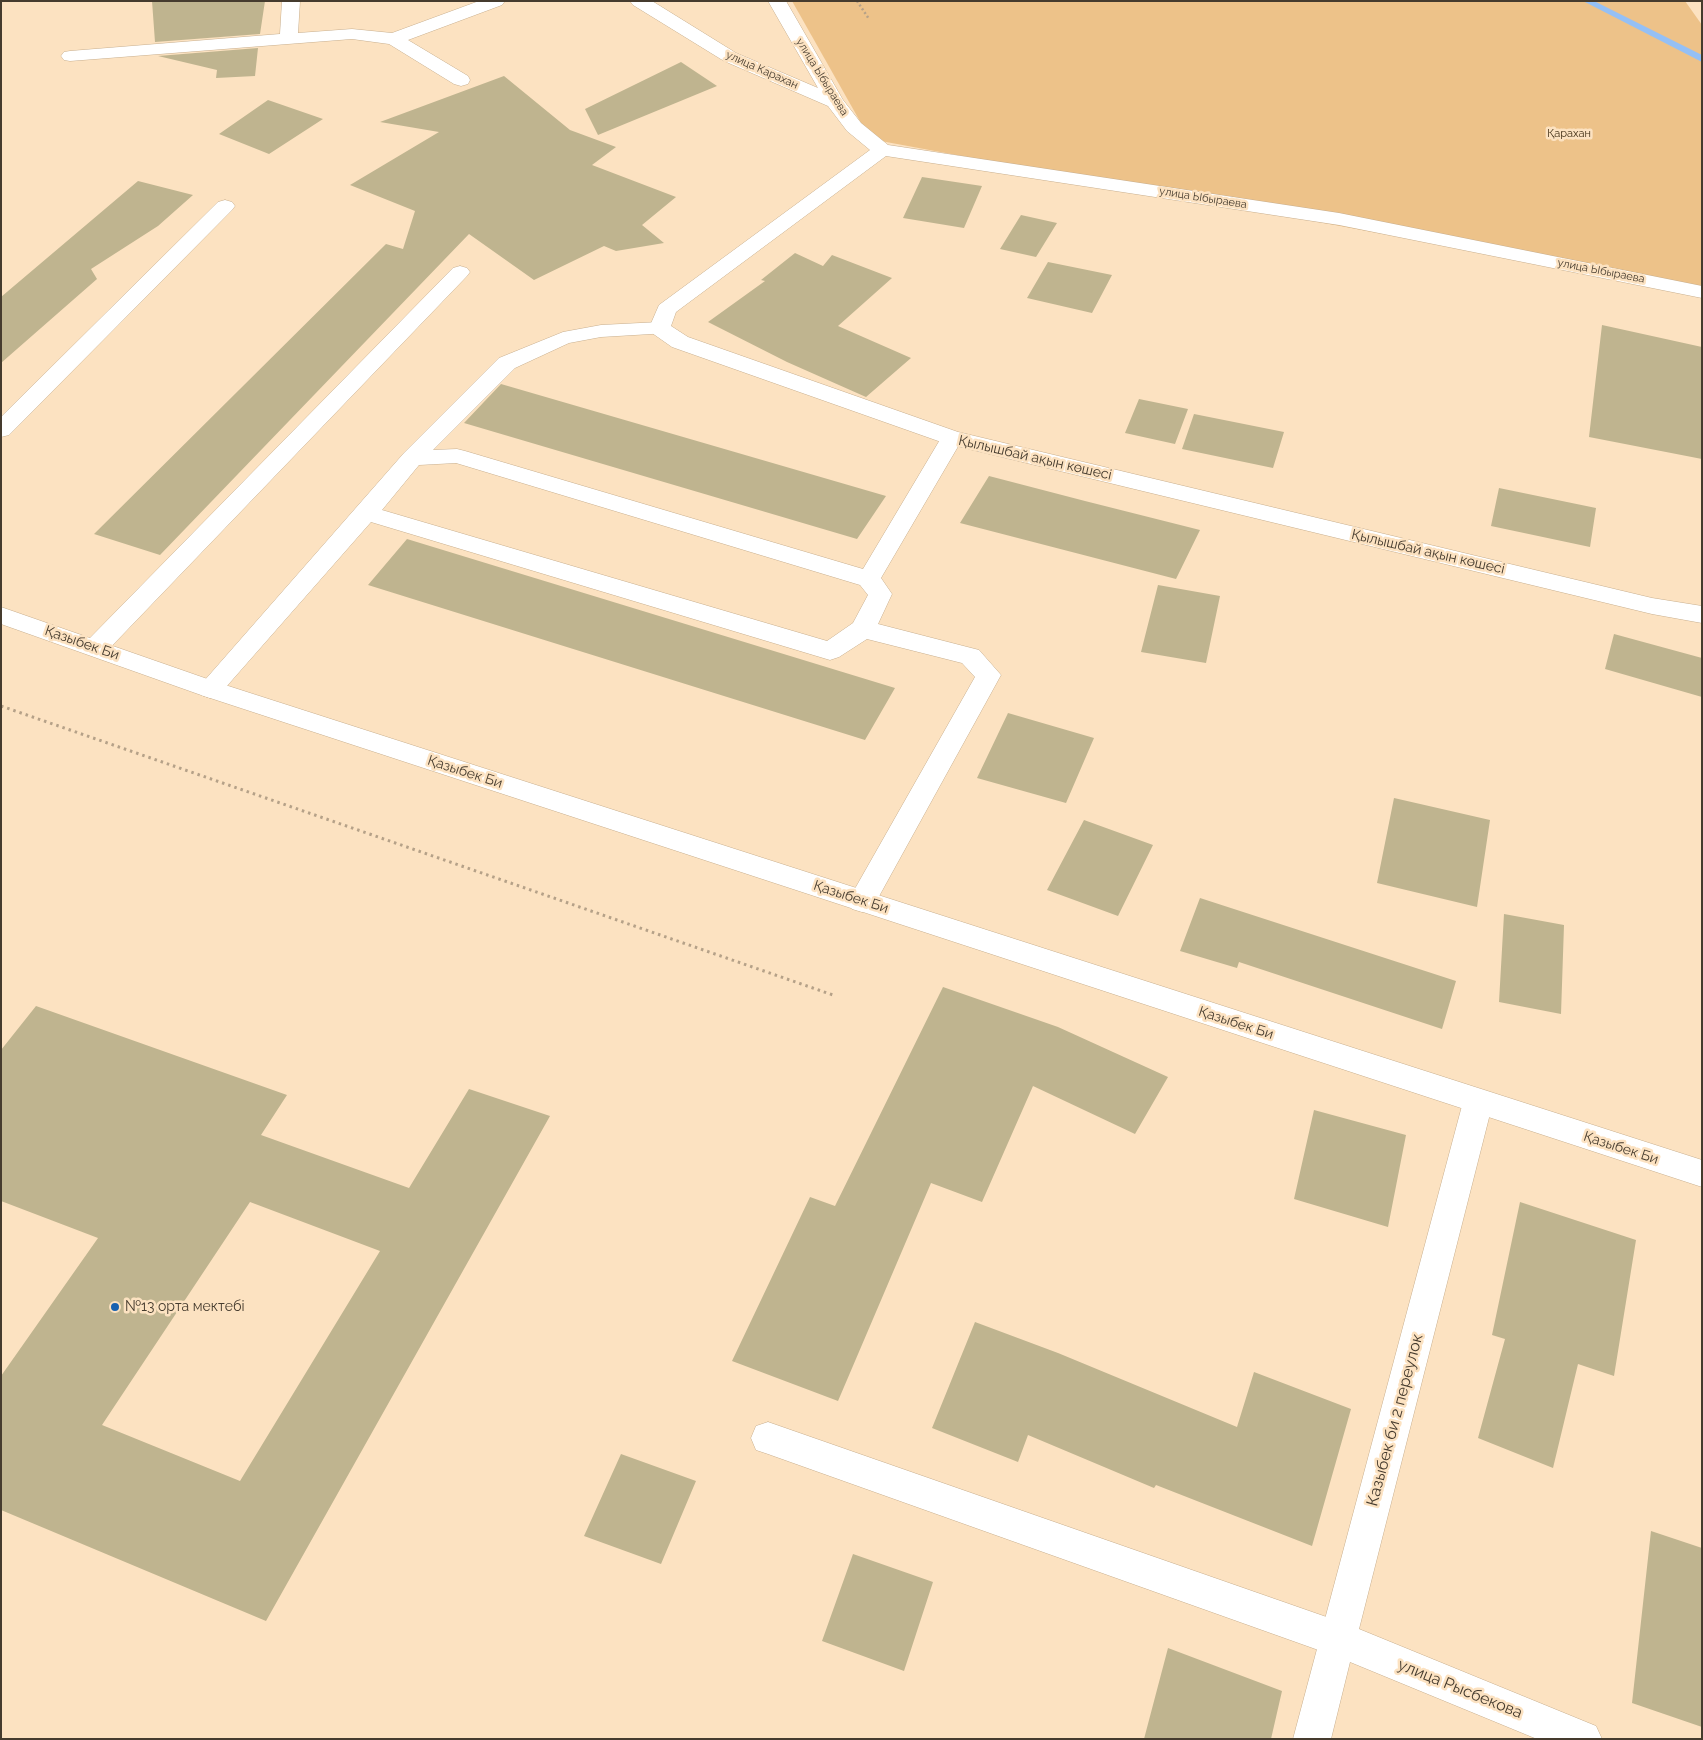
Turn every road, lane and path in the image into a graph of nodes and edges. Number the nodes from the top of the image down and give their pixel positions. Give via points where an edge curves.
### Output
1 (291, 1) edge
2 (496, 1) edge
3 (639, 1) edge
4 (777, 1) edge
5 (857, 1) edge
6 (869, 18) dead end
7 (289, 39) junction
8 (394, 39) junction
9 (70, 56) dead end
10 (461, 80) dead end
11 (835, 102) junction
12 (882, 150) junction
13 (225, 206) dead end
14 (460, 272) dead end
15 (1702, 292) edge
16 (660, 328) junction
17 (1, 430) edge
18 (952, 438) junction
19 (412, 458) junction
20 (366, 513) junction
21 (869, 579) junction
22 (1, 615) edge
23 (1702, 615) edge
24 (863, 630) junction
25 (96, 647) junction
26 (210, 689) junction
27 (1, 706) edge
28 (862, 901) junction
29 (833, 995) dead end
30 (1478, 1102) junction
31 (1702, 1174) edge
32 (768, 1438) dead end
33 (1338, 1639) junction
34 (1312, 1739) edge
35 (1583, 1739) edge

1 - 7 street
2 - 8 street
3 - 11 street, улица Карахан via 730,57
4 - 11 street, улица Ыбыраева
5 - 6 path
7 - 8 street via 352,34
7 - 9 street
8 - 10 street
11 - 12 street, улица Ыбыраева via 854,126
12 - 15 street, улица Ыбыраева via 1339,219
12 - 16 street via 666,309
13 - 17 street
14 - 25 street
16 - 18 street, Қылышбай ақын көшесі via 680,342
16 - 19 street via 601,331 563,338 507,363
18 - 21 street
18 - 23 street, Қылышбай ақын көшесі via 1642,604
19 - 20 street
19 - 21 street via 457,456
20 - 24 street via 830,651
20 - 26 street
21 - 24 street via 880,594
22 - 25 street, Қазыбек Би
24 - 28 street via 970,656 988,675
25 - 26 street, Қазыбек Би
26 - 28 street, Қазыбек Би
27 - 29 path
28 - 30 street, Қазыбек Би
30 - 31 street, Қазыбек Би
30 - 33 street, Казыбек би 2 переулок
32 - 33 street, улица Рысбекова
33 - 34 street, Казыбек би 2 переулок
33 - 35 street, улица Рысбекова

